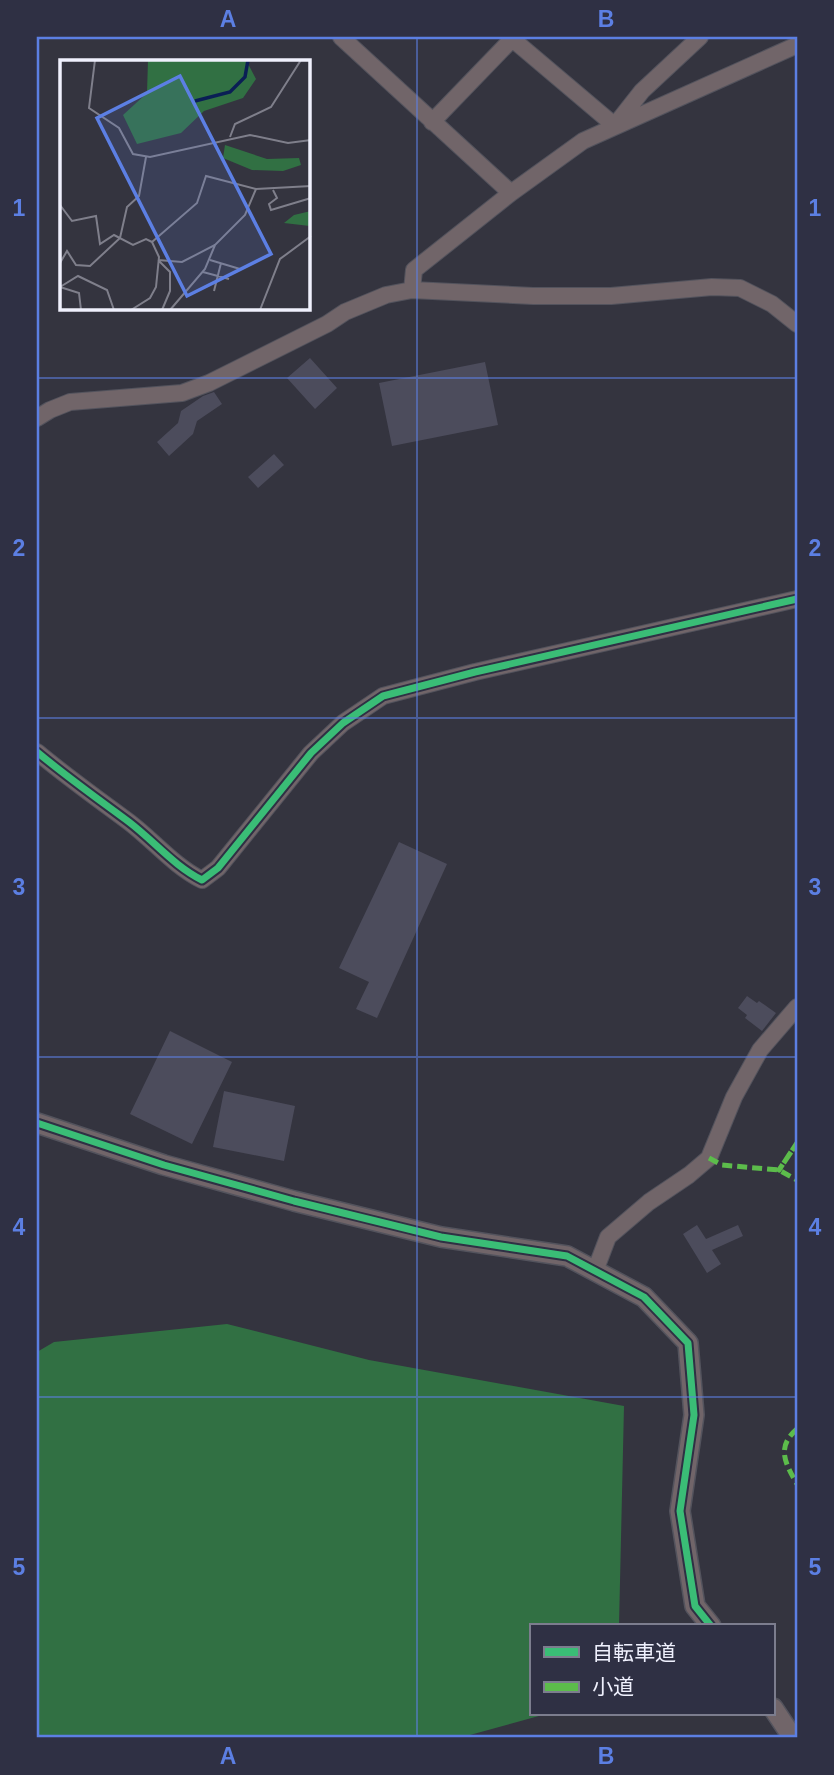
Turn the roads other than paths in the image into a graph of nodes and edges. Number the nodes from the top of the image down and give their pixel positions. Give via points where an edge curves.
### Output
1 (341, 37) edge
2 (512, 37) edge
3 (700, 37) edge
4 (797, 45) edge
5 (432, 122) junction
6 (614, 125) junction
7 (511, 193) junction
8 (412, 290) junction
9 (797, 324) edge
10 (37, 418) edge
11 (797, 599) edge
12 (37, 752) edge
13 (797, 1007) edge
14 (37, 1123) edge
15 (595, 1271) junction
16 (709, 1624) edge
17 (774, 1710) edge
18 (793, 1738) edge

1 - 5 street
2 - 5 street
2 - 6 street
3 - 6 street via 642,90
4 - 6 street
5 - 7 street
6 - 7 street via 583,141
7 - 8 street via 414,270
8 - 9 street via 611,296 712,286 740,288 772,304
8 - 10 street via 345,312 182,393 70,402
11 - 12 street via 383,696 343,723 311,753 218,868 202,880 187,873
13 - 15 street via 760,1050 709,1158 608,1237
14 - 15 street via 294,1202 441,1237 567,1256
15 - 16 street via 644,1297 688,1343 694,1415 680,1511 695,1606
17 - 18 street

